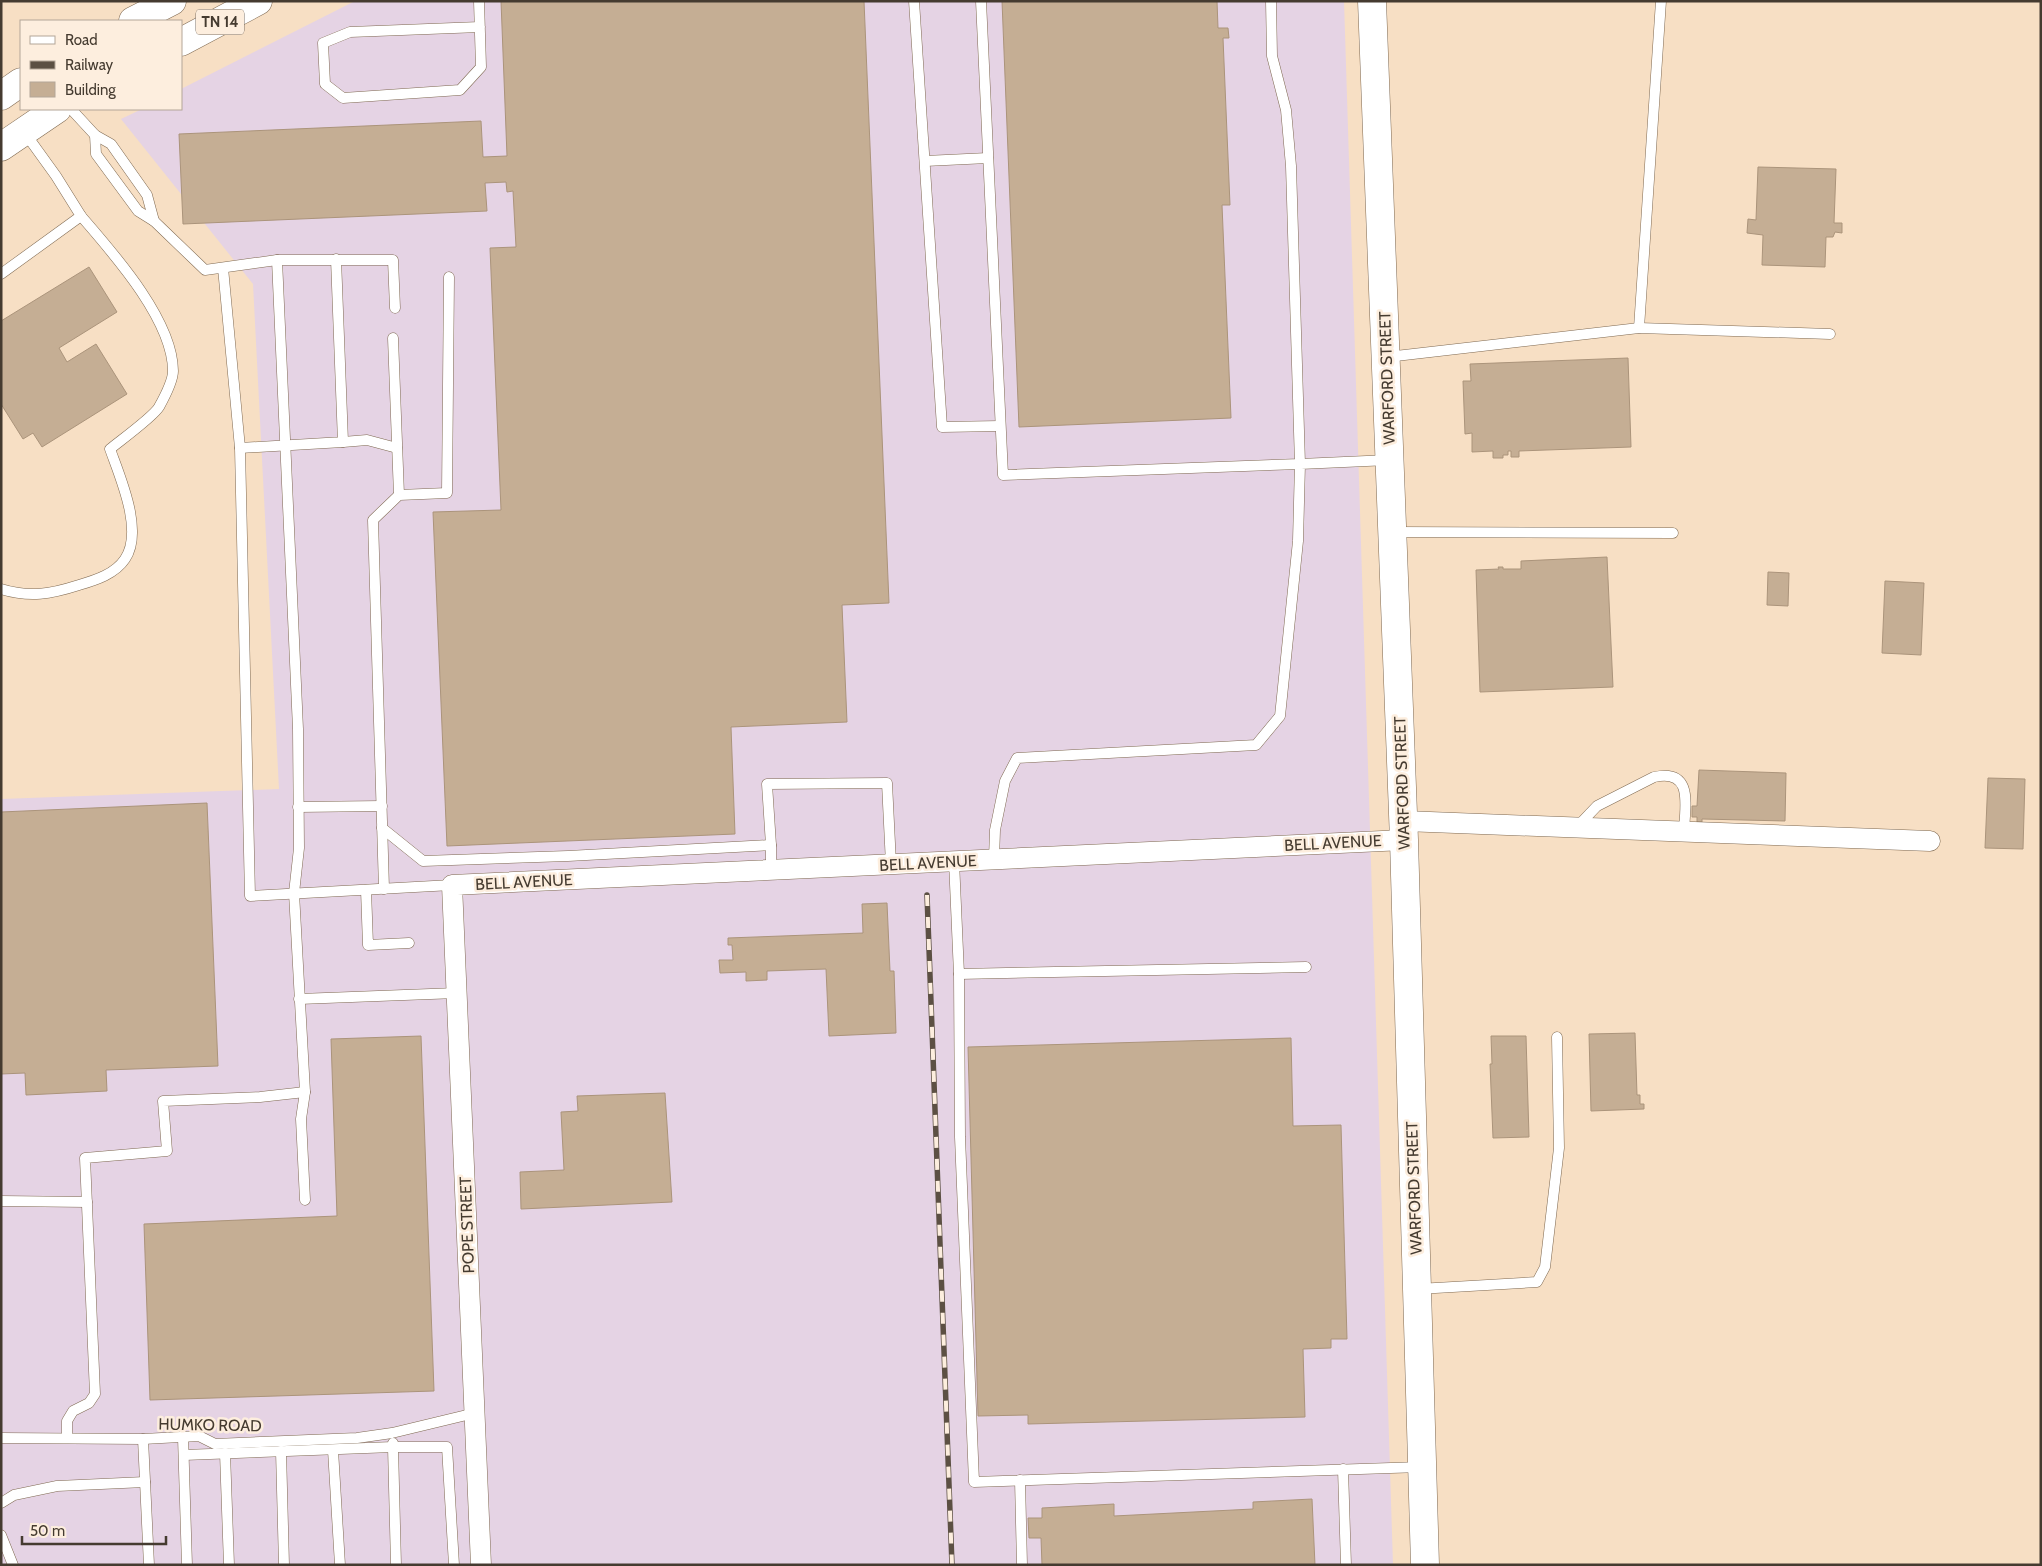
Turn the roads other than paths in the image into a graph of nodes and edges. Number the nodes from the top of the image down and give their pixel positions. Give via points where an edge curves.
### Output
1 (172, 1) edge
2 (258, 1) edge
3 (480, 1) edge
4 (914, 1) edge
5 (981, 1) edge
6 (1271, 1) edge
7 (1372, 1) edge
8 (1660, 1) edge
9 (135, 20) edge
10 (480, 27) junction
11 (182, 41) edge
12 (20, 83) edge
13 (1, 96) edge
14 (56, 110) edge
15 (72, 110) edge
16 (24, 131) junction
17 (96, 135) junction
18 (1, 147) edge
19 (988, 158) junction
20 (925, 161) junction
21 (81, 216) junction
22 (154, 221) junction
23 (336, 259) junction
24 (277, 260) junction
25 (223, 268) junction
26 (1, 274) edge
27 (449, 277) dead end
28 (394, 308) dead end
29 (1639, 328) junction
30 (1830, 334) dead end
31 (393, 338) dead end
32 (1386, 357) junction
33 (1000, 426) junction
34 (343, 442) junction
35 (287, 446) junction
36 (240, 448) junction
37 (397, 448) junction
38 (1390, 460) junction
39 (1300, 464) junction
40 (399, 494) junction
41 (1393, 532) junction
42 (1674, 532) dead end
43 (1, 589) edge
44 (382, 806) junction
45 (298, 807) junction
46 (1577, 827) junction
47 (382, 828) junction
48 (1404, 830) junction
49 (1684, 831) junction
50 (1930, 841) dead end
51 (771, 845) junction
52 (994, 859) junction
53 (954, 861) junction
54 (890, 864) junction
55 (771, 870) junction
56 (452, 885) junction
57 (384, 889) junction
58 (366, 890) junction
59 (294, 893) junction
60 (409, 943) dead end
61 (1306, 967) dead end
62 (959, 974) junction
63 (457, 993) junction
64 (299, 999) junction
65 (1557, 1037) dead end
66 (305, 1092) junction
67 (305, 1200) dead end
68 (1, 1201) edge
69 (87, 1202) junction
70 (1417, 1289) junction
71 (475, 1413) junction
72 (392, 1433) junction
73 (183, 1437) junction
74 (1, 1438) edge
75 (68, 1438) junction
76 (143, 1439) junction
77 (393, 1447) junction
78 (333, 1450) junction
79 (281, 1451) junction
80 (225, 1453) junction
81 (184, 1455) junction
82 (1422, 1467) junction
83 (1343, 1469) junction
84 (1020, 1480) junction
85 (145, 1482) junction
86 (1, 1503) edge
87 (1, 1535) edge
88 (13, 1565) edge
89 (149, 1565) edge
90 (187, 1565) edge
91 (229, 1565) edge
92 (284, 1565) edge
93 (340, 1565) edge
94 (396, 1565) edge
95 (454, 1565) edge
96 (481, 1565) edge
97 (1022, 1565) edge
98 (1346, 1565) edge
99 (1425, 1565) edge

1 - 9 main road
2 - 11 main road, TN 14
3 - 10 lane
4 - 20 lane
5 - 19 lane
6 - 39 lane via 1272,56 1286,110 1291,166
7 - 32 main road, WARFORD STREET
8 - 29 lane
10 - 10 lane via 481,67 460,90 343,98 325,84 323,44 350,32
12 - 13 main road
14 - 16 main road
15 - 17 lane
16 - 18 main road
16 - 21 lane
17 - 22 lane via 111,144 147,195
17 - 22 lane via 96,154 138,211
19 - 20 lane
19 - 33 lane
20 - 33 lane via 942,427
21 - 26 lane
21 - 43 lane via 112,251 153,310 171,353 173,374 158,408 110,449 130,506 132,539 125,559 104,577 60,592 22,595
22 - 25 lane via 205,270
23 - 24 lane
23 - 28 lane via 393,260
23 - 34 lane
24 - 25 lane
24 - 35 lane
25 - 36 lane
27 - 40 lane via 447,493
29 - 30 lane
29 - 32 lane
31 - 37 lane
32 - 38 main road, WARFORD STREET
33 - 39 lane via 1003,475
34 - 35 lane
34 - 37 lane via 367,440
35 - 36 lane
35 - 45 lane
36 - 59 lane via 250,896
37 - 40 lane
38 - 39 lane
38 - 41 main road, WARFORD STREET
39 - 52 lane via 1298,541 1280,716 1256,745 1018,758 1005,781 995,830
40 - 44 lane via 373,520
41 - 42 lane
41 - 48 main road, WARFORD STREET
44 - 45 lane
44 - 47 lane
45 - 59 lane via 299,848
46 - 48 street, BELL AVENUE
46 - 49 street, BELL AVENUE
46 - 49 lane via 1596,806 1664,775 1678,779 1685,791
47 - 51 lane via 423,861
47 - 57 lane
48 - 52 street, BELL AVENUE
48 - 70 main road, WARFORD STREET
49 - 50 street, BELL AVENUE
51 - 54 lane via 768,784 887,783
51 - 55 lane
52 - 53 street, BELL AVENUE
53 - 54 street, BELL AVENUE
53 - 62 lane
54 - 55 street, BELL AVENUE
55 - 56 street, BELL AVENUE
56 - 57 lane
56 - 63 street, POPE STREET
57 - 58 lane
58 - 59 lane
58 - 60 lane via 368,945
59 - 64 lane
61 - 62 lane
62 - 84 lane via 960,1138 974,1482
63 - 64 lane
63 - 71 street, POPE STREET
64 - 66 lane
65 - 70 lane via 1559,1148 1545,1267 1537,1282
66 - 67 lane via 301,1119
66 - 69 lane via 163,1101 167,1151 85,1158
68 - 69 lane
69 - 75 lane via 95,1394 67,1421
70 - 82 main road, WARFORD STREET
71 - 72 lane, HUMKO ROAD
71 - 96 street, POPE STREET
72 - 73 lane, HUMKO ROAD via 357,1438 215,1444 199,1436
72 - 77 lane
73 - 76 lane, HUMKO ROAD
73 - 81 lane
74 - 75 lane, HUMKO ROAD
75 - 76 lane, HUMKO ROAD
76 - 85 lane
77 - 78 lane
77 - 94 lane
77 - 95 lane via 447,1447
78 - 79 lane
78 - 93 lane
79 - 80 lane
79 - 92 lane
80 - 81 lane
80 - 91 lane
81 - 90 lane
82 - 83 lane
82 - 99 main road, WARFORD STREET
83 - 84 lane
83 - 98 lane
84 - 97 lane
85 - 86 lane via 57,1486 14,1495
85 - 89 lane
87 - 88 lane

